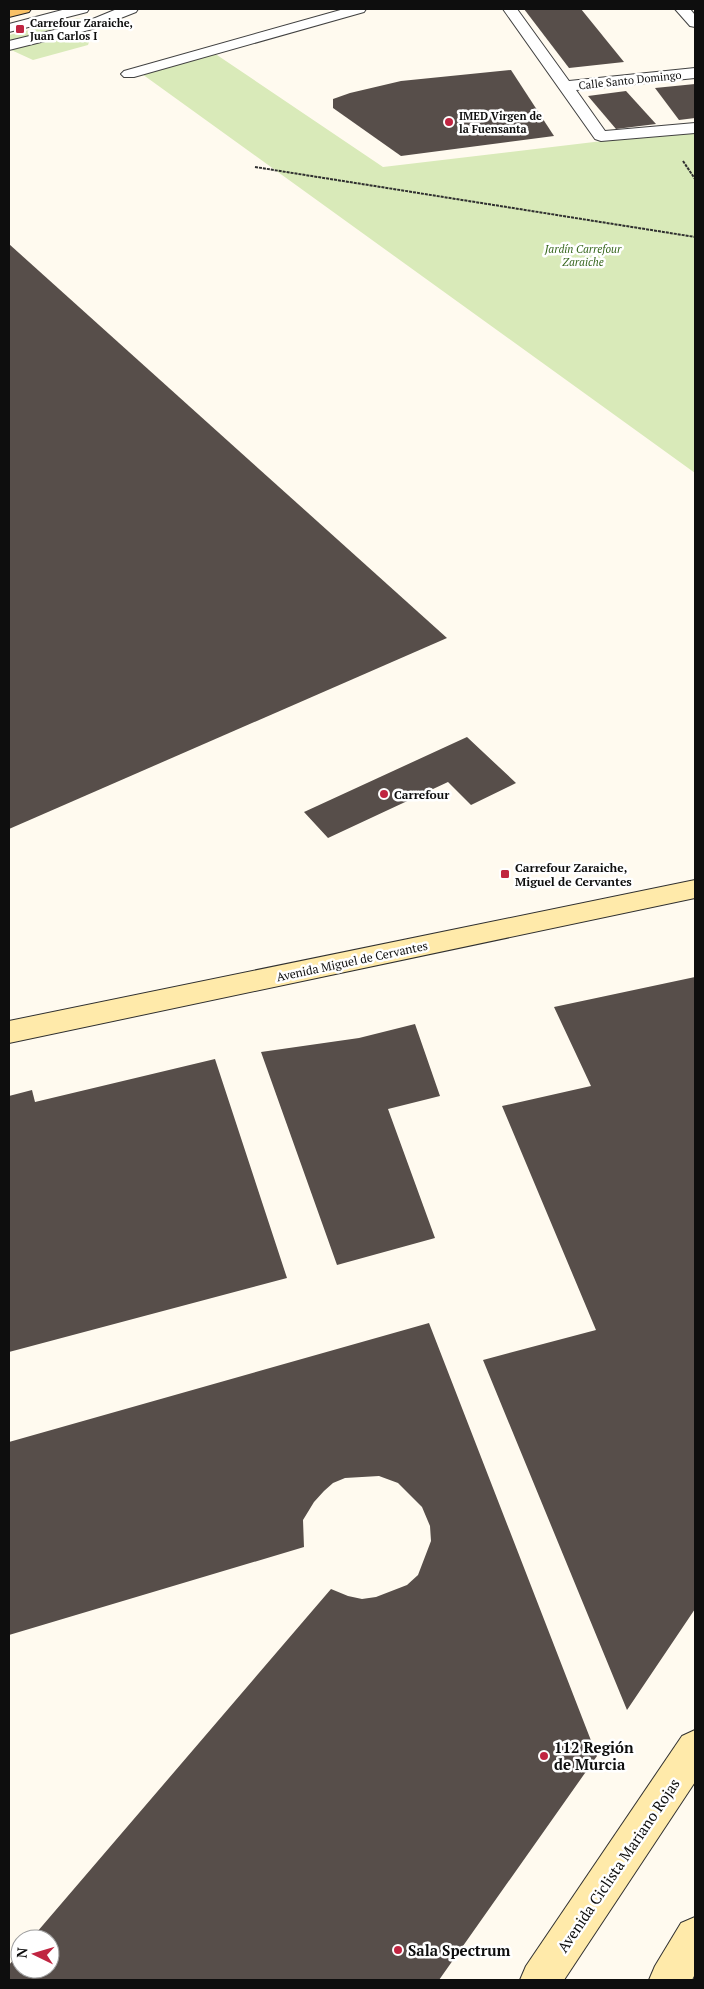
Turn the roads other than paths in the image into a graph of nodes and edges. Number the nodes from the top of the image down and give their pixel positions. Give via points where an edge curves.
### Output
1 (24, 9) edge
2 (82, 9) edge
3 (131, 9) edge
4 (359, 9) edge
5 (510, 9) edge
6 (682, 9) edge
7 (9, 13) edge
8 (695, 23) edge
9 (9, 28) edge
10 (9, 46) edge
11 (695, 73) edge
12 (129, 74) dead end
13 (566, 86) junction
14 (695, 128) edge
15 (695, 889) edge
16 (9, 1032) edge
17 (695, 1749) edge
18 (695, 1937) edge
19 (540, 1980) edge
20 (669, 1980) edge

1 - 7 main road
2 - 9 street
3 - 10 street via 114,13 89,26
4 - 12 street
5 - 13 street
6 - 8 street
11 - 13 street, Calle Santo Domingo
13 - 14 street via 601,136
15 - 16 main road, Avenida Miguel de Cervantes
17 - 19 main road, Avenida Ciclista Mariano Rojas
18 - 20 main road

